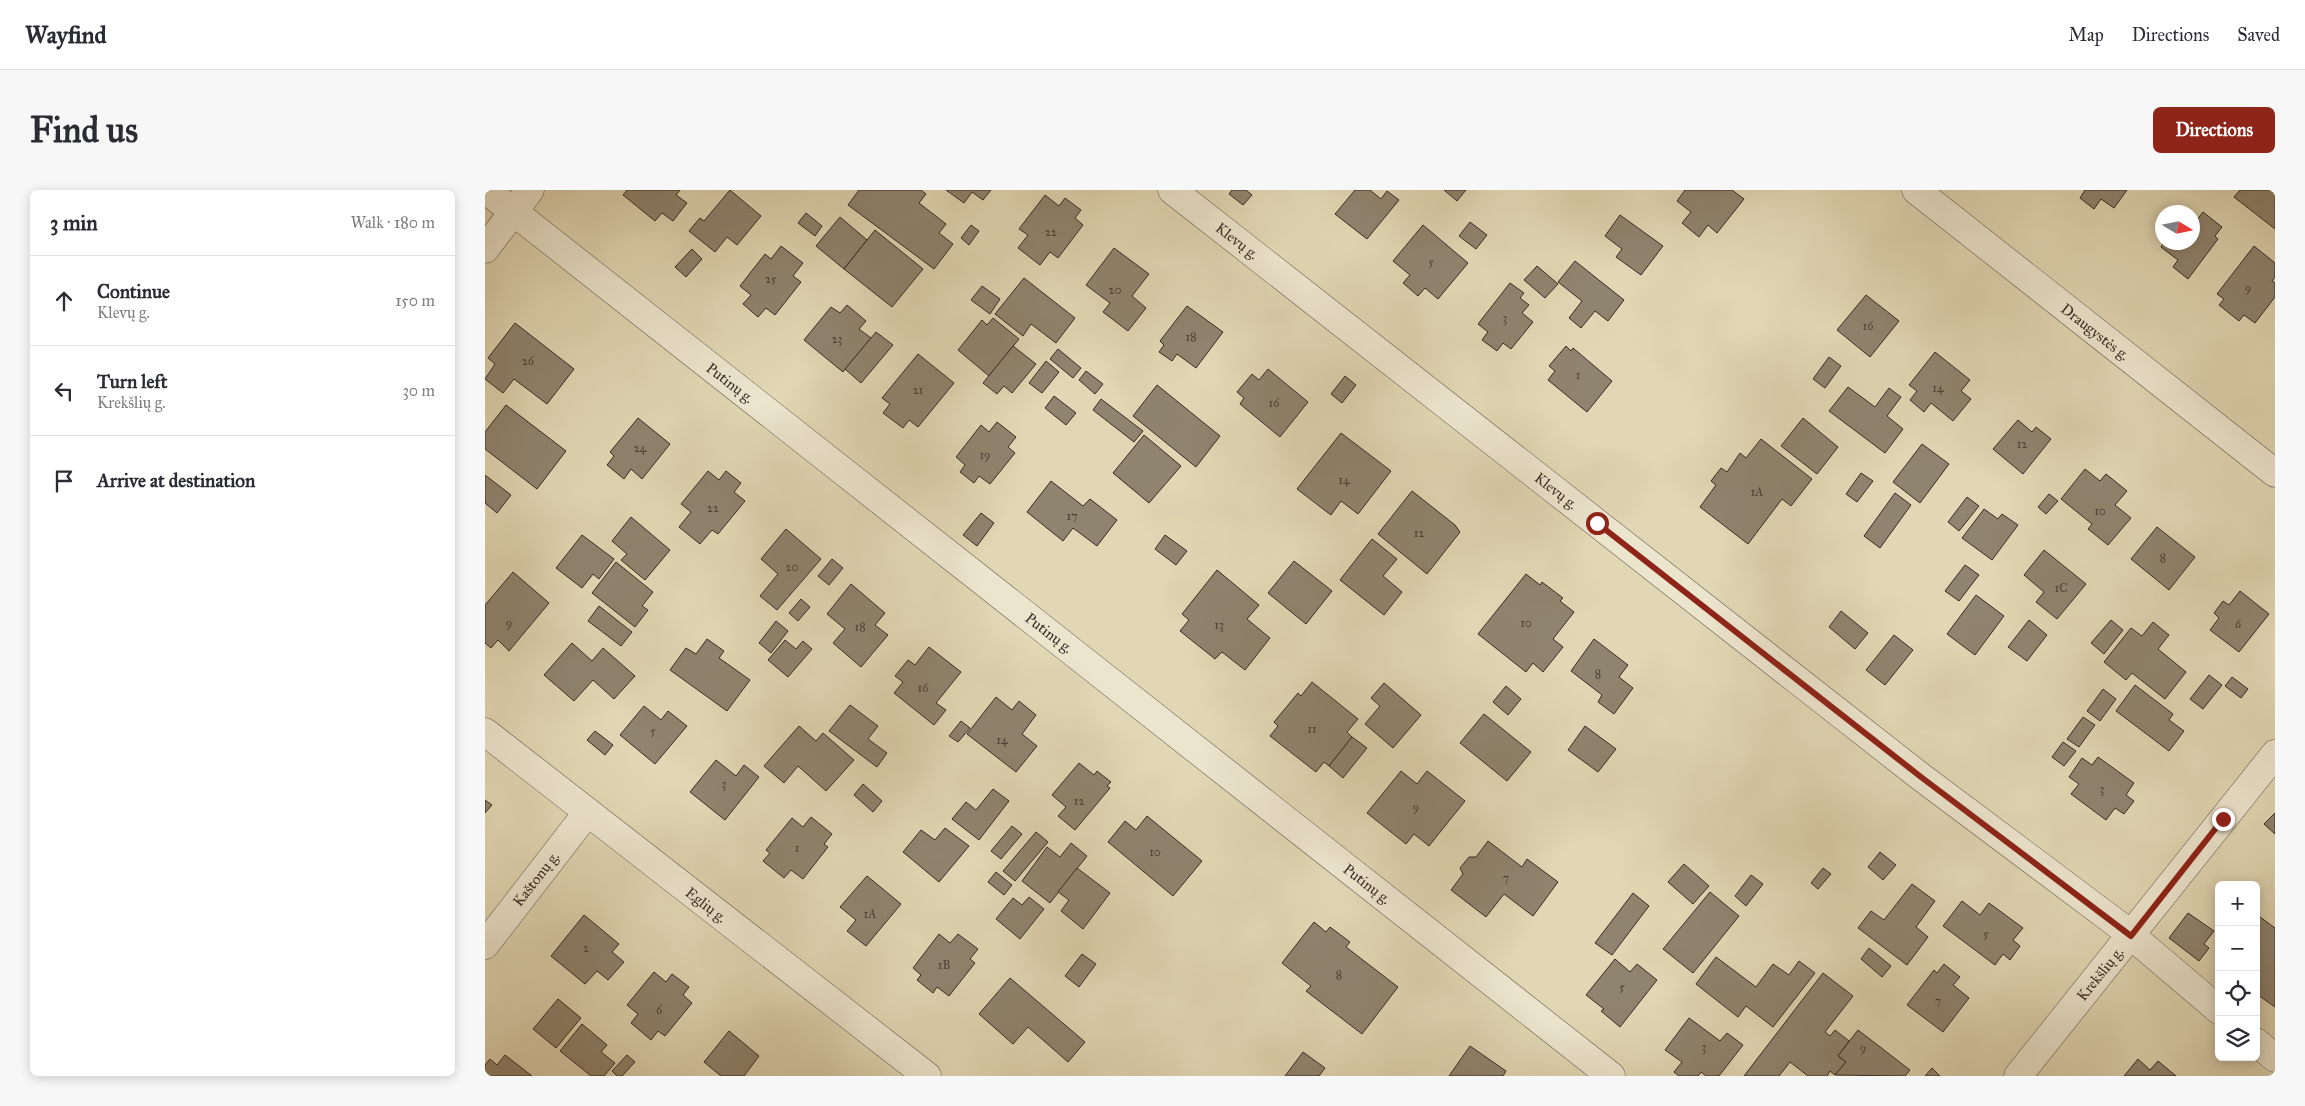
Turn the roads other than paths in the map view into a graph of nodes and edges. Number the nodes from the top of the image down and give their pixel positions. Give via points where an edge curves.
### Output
1 (486, 190) edge
2 (530, 190) edge
3 (1172, 190) edge
4 (1915, 190) edge
5 (513, 212) junction
6 (485, 249) edge
7 (2275, 474) edge
8 (485, 732) edge
9 (2275, 754) edge
10 (587, 813) junction
11 (2131, 936) junction
12 (485, 945) edge
13 (2215, 1007) edge
14 (2260, 1045) edge
15 (2275, 1058) edge
16 (925, 1075) edge
17 (1611, 1076) edge
18 (2018, 1076) edge

1 - 5 street, Putinų g.
2 - 5 street
3 - 11 street, Klevų g. via 1913,771
4 - 7 street, Draugystės g.
5 - 6 street
5 - 17 street, Putinų g.
8 - 10 street, Eglių g.
9 - 11 street, Krekšlių g.
10 - 12 street, Kaštonų g.
10 - 16 street, Eglių g.
11 - 13 street, Klevų g.
11 - 18 street, Krekšlių g.
14 - 15 street

